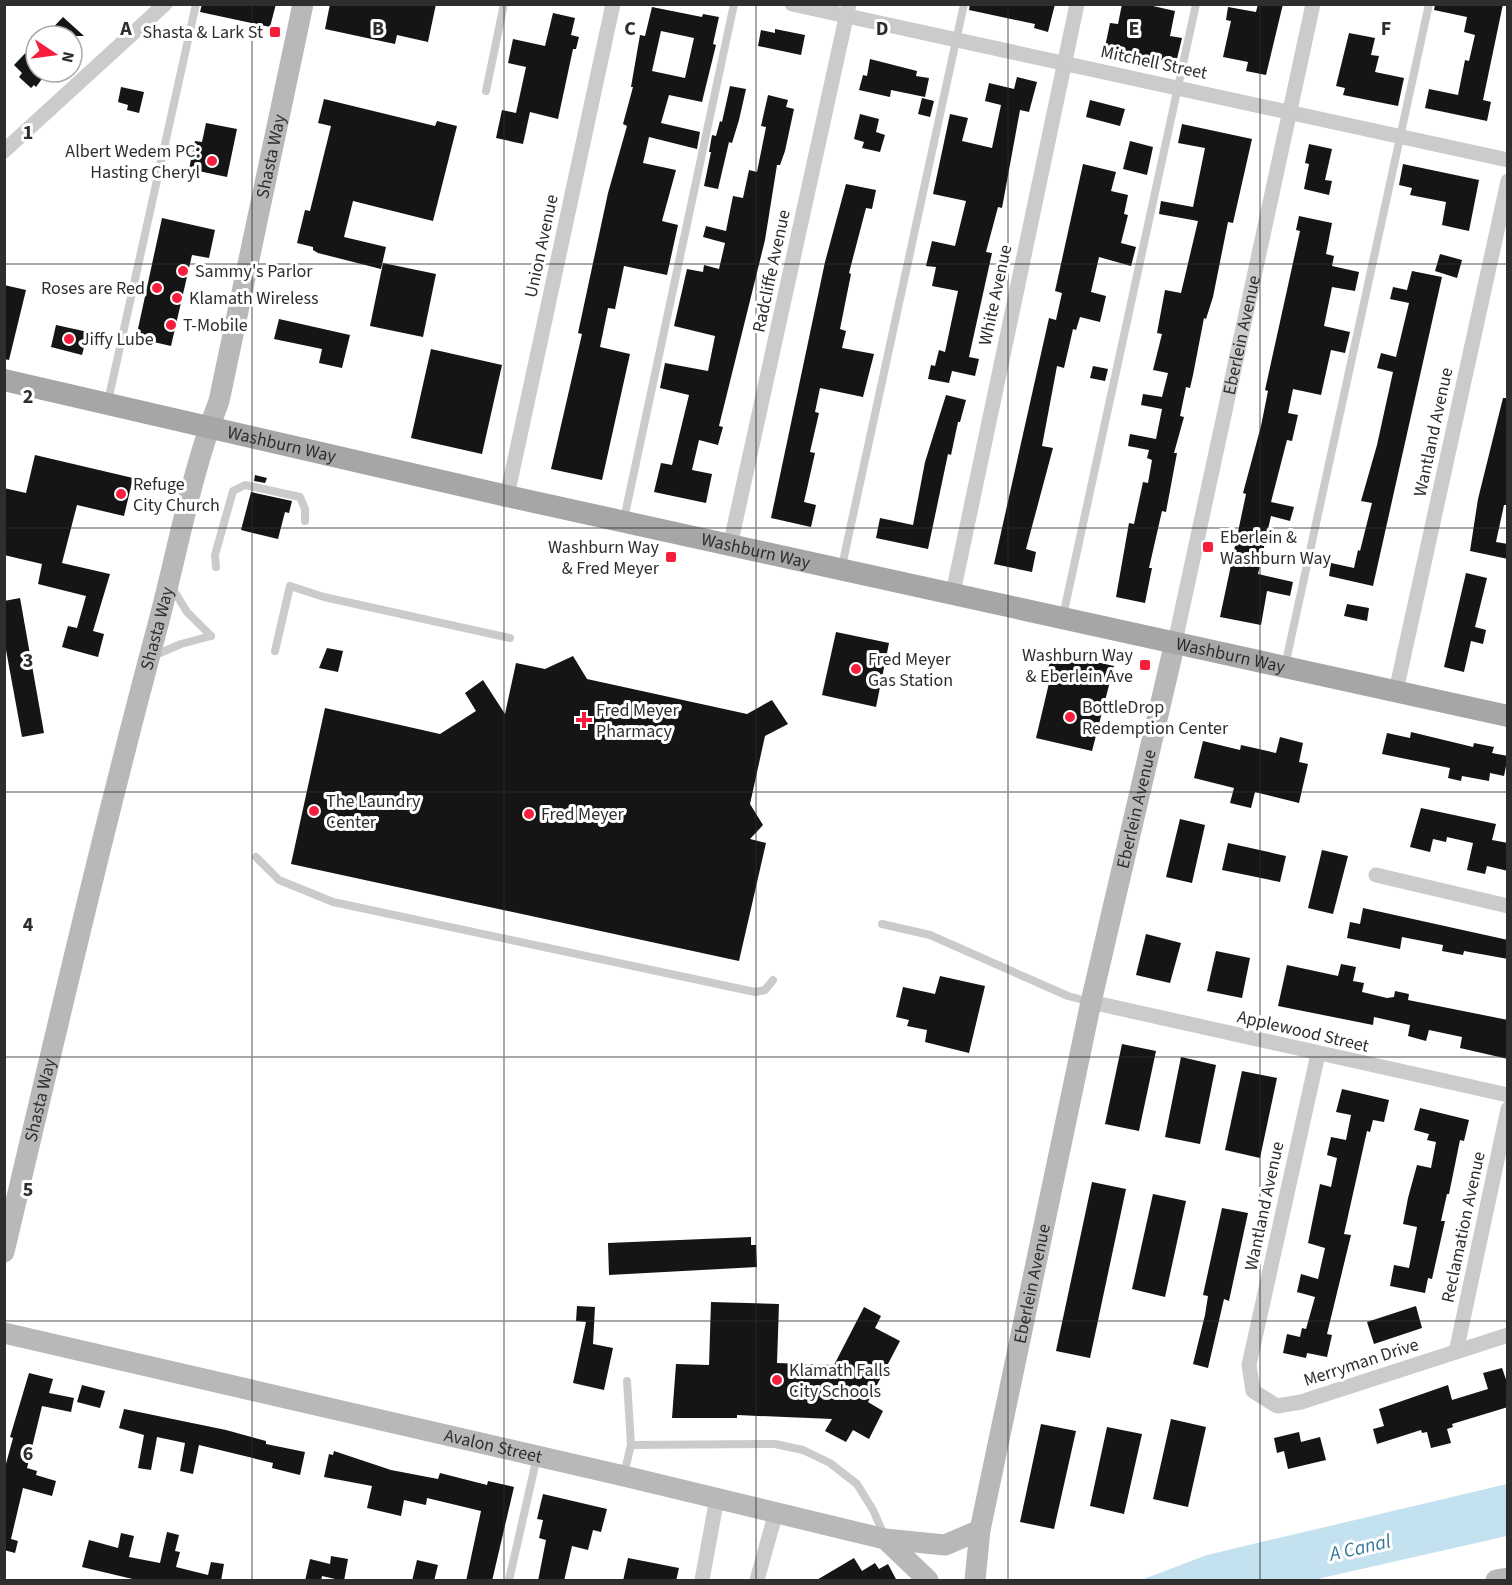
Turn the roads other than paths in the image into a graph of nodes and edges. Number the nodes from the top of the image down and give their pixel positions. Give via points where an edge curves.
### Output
1 (165, 4) edge
2 (196, 4) edge
3 (303, 4) edge
4 (504, 4) edge
5 (613, 4) edge
6 (734, 4) edge
7 (792, 4) edge
8 (964, 4) edge
9 (1077, 4) edge
10 (1196, 4) edge
11 (1313, 4) edge
12 (1429, 4) edge
13 (848, 11) edge
14 (957, 41) junction
15 (1064, 64) junction
16 (1178, 87) junction
17 (486, 91) dead end
18 (1290, 111) junction
19 (1400, 135) junction
20 (4, 151) edge
21 (1508, 160) edge
22 (1508, 181) edge
23 (4, 380) edge
24 (107, 403) junction
25 (208, 428) junction
26 (507, 496) junction
27 (305, 521) dead end
28 (623, 521) junction
29 (730, 546) junction
30 (216, 567) dead end
31 (842, 569) junction
32 (169, 584) junction
33 (953, 593) junction
34 (1063, 617) junction
35 (510, 638) dead end
36 (1175, 642) junction
37 (275, 651) dead end
38 (149, 658) junction
39 (1285, 667) junction
40 (1396, 691) junction
41 (1507, 714) edge
42 (256, 857) dead end
43 (1376, 875) dead end
44 (1508, 906) edge
45 (882, 924) dead end
46 (772, 980) dead end
47 (1091, 1002) junction
48 (1318, 1054) junction
49 (1508, 1095) edge
50 (1508, 1109) edge
51 (4, 1252) edge
52 (4, 1333) edge
53 (1508, 1335) edge
54 (1456, 1352) junction
55 (1249, 1365) joint
56 (627, 1381) dead end
57 (631, 1445) junction
58 (537, 1456) junction
59 (624, 1476) junction
60 (717, 1498) junction
61 (776, 1512) junction
62 (980, 1530) junction
63 (885, 1539) junction
64 (1508, 1578) edge
65 (509, 1581) edge
66 (702, 1581) edge
67 (757, 1581) edge
68 (928, 1581) edge
69 (975, 1581) edge
70 (1496, 1581) edge

1 - 20 street
2 - 24 lane
3 - 25 street, Shasta Way via 219,401
4 - 17 lane
5 - 26 street, Union Avenue
6 - 28 lane
7 - 13 street, Mitchell Street
8 - 14 lane
9 - 15 street, White Avenue
10 - 16 lane
11 - 18 street, Eberlein Avenue
12 - 19 lane
13 - 14 street, Mitchell Street
13 - 29 street, Radcliffe Avenue
14 - 15 street, Mitchell Street
14 - 31 lane
15 - 16 street, Mitchell Street
15 - 33 street, White Avenue
16 - 18 street, Mitchell Street
16 - 34 lane
18 - 19 street, Mitchell Street
18 - 36 street, Eberlein Avenue
19 - 21 street, Mitchell Street
19 - 39 lane
22 - 40 street, Wantland Avenue
23 - 24 main road, Washburn Way
24 - 25 main road, Washburn Way
25 - 26 main road, Washburn Way
25 - 32 street, Shasta Way
26 - 28 main road, Washburn Way
27 - 30 lane via 300,498 245,485 233,491 215,555
28 - 29 main road, Washburn Way
29 - 31 main road, Washburn Way
31 - 33 main road, Washburn Way
32 - 38 street, Shasta Way
32 - 38 lane via 187,612 211,636
33 - 34 main road, Washburn Way
34 - 36 main road, Washburn Way
35 - 37 lane via 290,586
36 - 39 main road, Washburn Way
36 - 47 street, Eberlein Avenue
38 - 51 street, Shasta Way via 100,844
39 - 40 main road, Washburn Way
40 - 41 main road, Washburn Way
42 - 46 lane via 279,880 333,902 755,992 765,990
43 - 44 street
45 - 47 lane via 930,935 1068,996
47 - 48 street, Applewood Street
47 - 62 street, Eberlein Avenue
48 - 49 street, Applewood Street
48 - 55 street, Wantland Avenue
50 - 54 street, Reclamation Avenue
52 - 58 street, Avalon Street
53 - 54 street, Merryman Drive
54 - 55 street, Merryman Drive via 1301,1402 1277,1406 1253,1391
56 - 57 lane
57 - 59 lane
57 - 63 lane via 775,1444 803,1450 830,1463 857,1484
58 - 59 street, Avalon Street
58 - 65 lane
59 - 60 street, Avalon Street
60 - 61 street, Avalon Street
60 - 66 street
61 - 63 street, Avalon Street
61 - 67 street
62 - 63 street, Avalon Street via 945,1545
62 - 69 street, Eberlein Avenue
63 - 68 street
64 - 70 street

